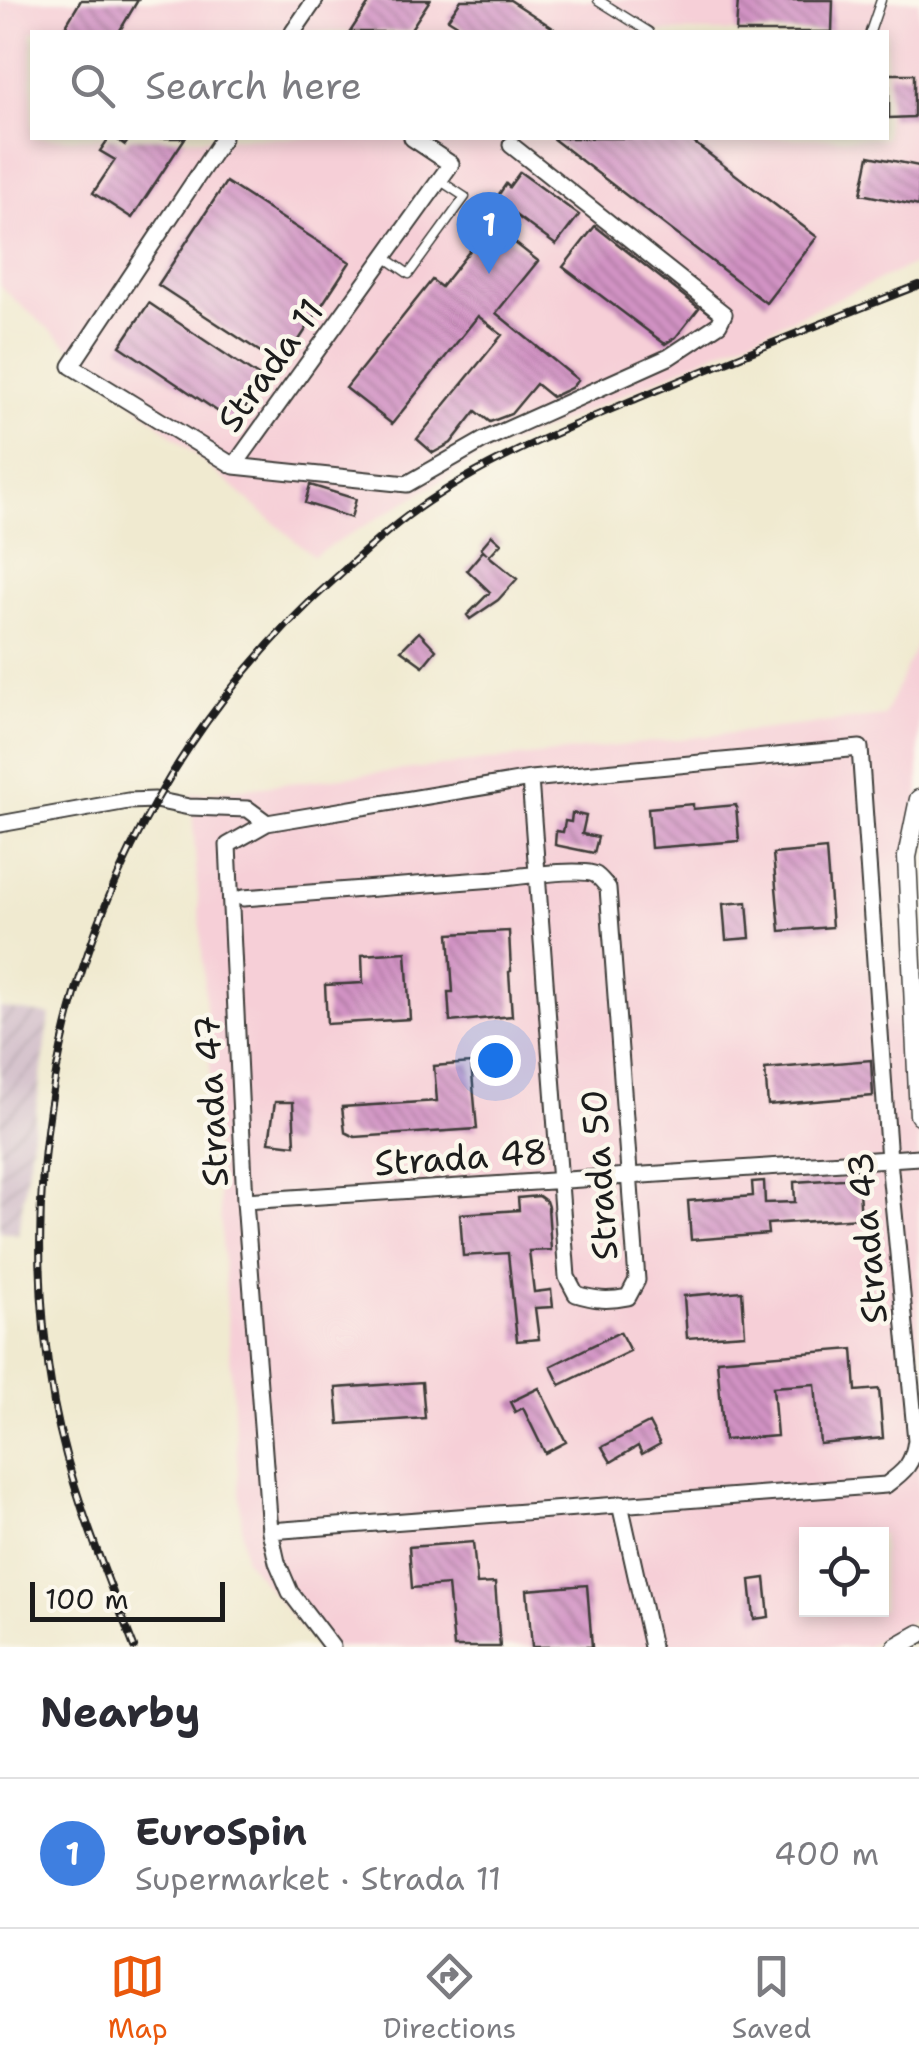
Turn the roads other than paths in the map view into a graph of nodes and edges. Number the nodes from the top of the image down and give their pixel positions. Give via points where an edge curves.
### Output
1 (315, 0) edge
2 (598, 0) edge
3 (881, 0) edge
4 (294, 30) edge
5 (646, 30) edge
6 (871, 30) edge
7 (222, 140) edge
8 (415, 140) edge
9 (511, 145) dead end
10 (440, 180) junction
11 (384, 257) junction
12 (234, 466) junction
13 (530, 779) junction
14 (919, 798) edge
15 (914, 819) junction
16 (267, 823) junction
17 (0, 824) edge
18 (537, 875) junction
19 (243, 898) dead end
20 (919, 912) edge
21 (919, 1115) edge
22 (919, 1156) edge
23 (890, 1160) junction
24 (630, 1177) junction
25 (560, 1180) junction
26 (246, 1200) junction
27 (620, 1504) junction
28 (270, 1530) junction
29 (919, 1634) edge
30 (332, 1647) edge
31 (652, 1647) edge
32 (896, 1647) edge

1 - 4 street
2 - 5 lane
3 - 6 lane
7 - 12 street, Strada 11 via 70,366
8 - 10 street, Strada 11 via 451,164
9 - 12 street via 724,314 719,324 669,357 484,440 407,484
10 - 11 street, Strada 11
10 - 11 lane via 466,198 409,274
11 - 12 street, Strada 11
13 - 16 street, Strada 47
13 - 18 street, Strada 50
13 - 23 street, Strada 43 via 860,748
14 - 15 street
15 - 20 street
15 - 21 street via 907,857
16 - 17 street via 248,810 128,801
16 - 26 street, Strada 47 via 228,845
18 - 19 street, Strada 50
18 - 24 street, Strada 50 via 586,872 608,888
18 - 25 street, Strada 50
22 - 23 street, Strada 48
23 - 24 street, Strada 48
23 - 27 street, Strada 43 via 916,1440 903,1473 886,1485
24 - 25 street, Strada 48
24 - 25 street, Strada 50 via 637,1280 628,1297 608,1301 576,1294 567,1277
25 - 26 street, Strada 48
26 - 28 street, Strada 47
27 - 28 street, Strada 43
27 - 31 street
28 - 30 street, Strada 47 via 290,1592
29 - 32 street

